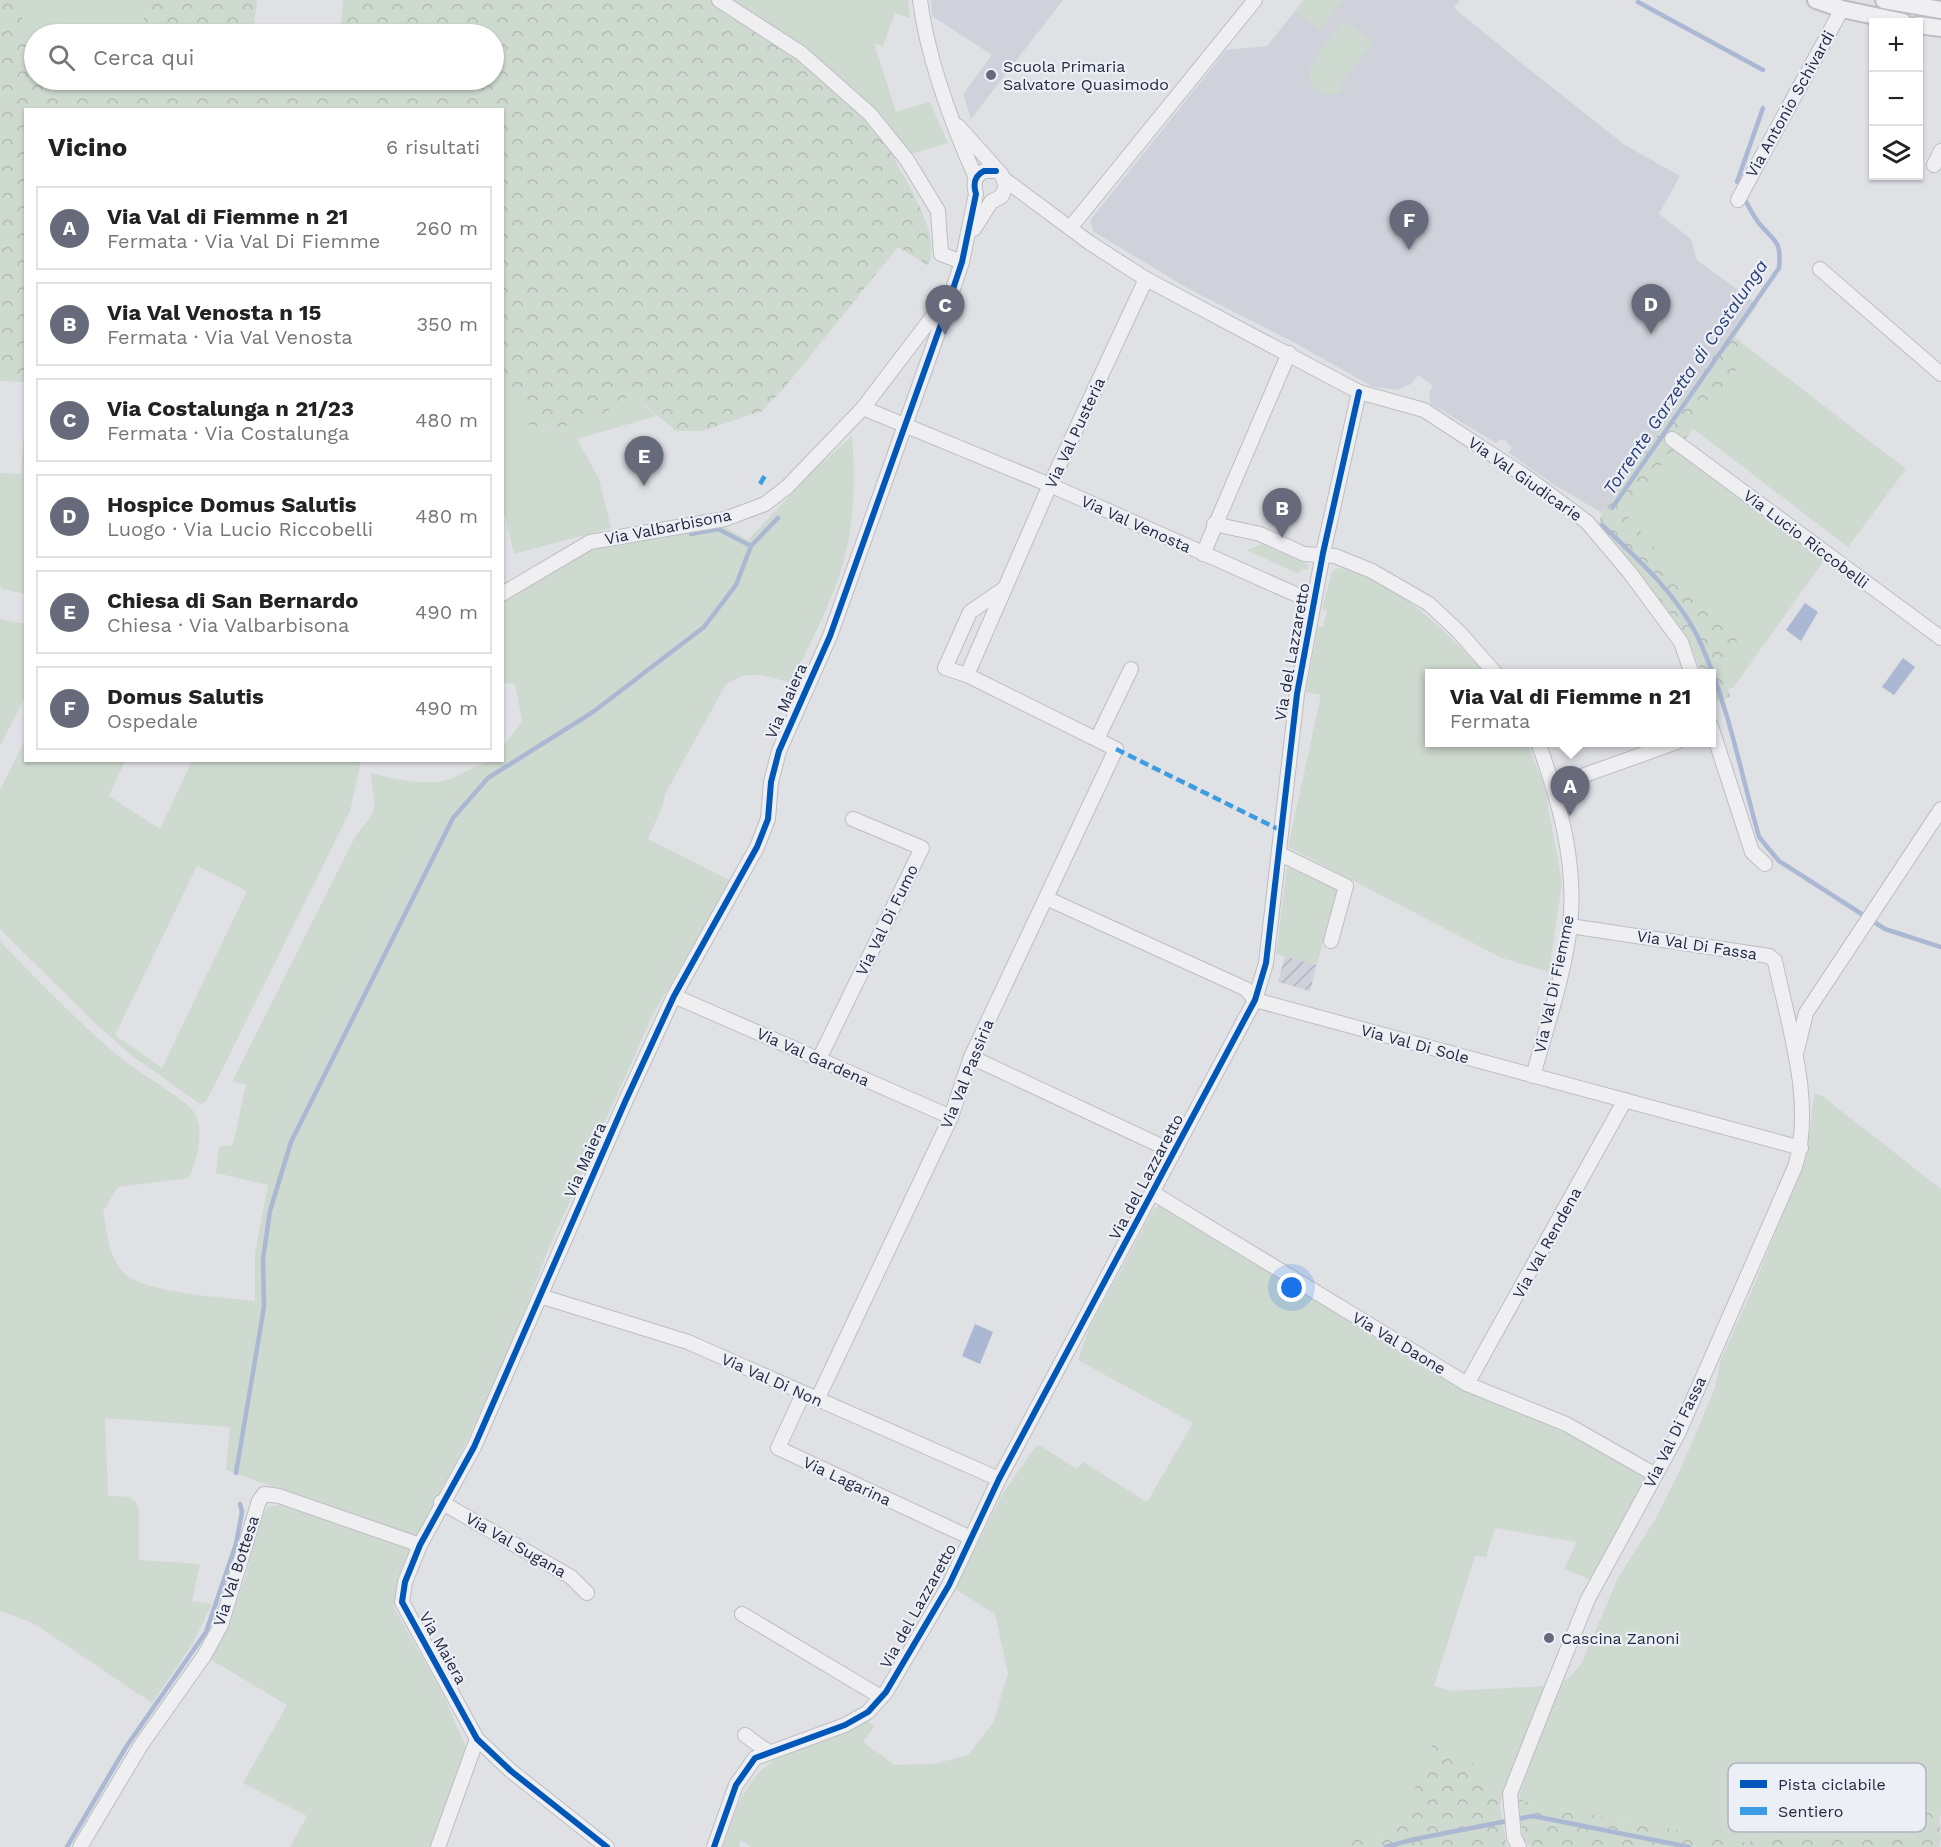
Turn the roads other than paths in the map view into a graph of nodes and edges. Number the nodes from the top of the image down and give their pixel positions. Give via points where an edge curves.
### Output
1 (719, 0) edge
2 (920, 0) edge
3 (1255, 0) edge
4 (1816, 0) edge
5 (1884, 0) edge
6 (1842, 9) junction
7 (1941, 10) edge
8 (1884, 18) edge
9 (1923, 26) edge
10 (1941, 28) edge
11 (953, 120) junction
12 (1941, 150) edge
13 (1934, 165) dead end
14 (1000, 175) junction
15 (976, 178) junction
16 (976, 194) junction
17 (1029, 198) junction
18 (997, 199) junction
19 (1738, 200) dead end
20 (1070, 228) junction
21 (968, 239) junction
22 (962, 262) junction
23 (1820, 269) dead end
24 (1146, 279) junction
25 (952, 291) junction
26 (1289, 353) junction
27 (1941, 374) edge
28 (1359, 392) junction
29 (863, 408) junction
30 (904, 424) junction
31 (1672, 439) dead end
32 (1050, 485) junction
33 (1214, 524) junction
34 (1203, 554) junction
35 (1323, 554) junction
36 (1005, 588) junction
37 (504, 593) edge
38 (1313, 602) junction
39 (1941, 638) edge
40 (1131, 669) dead end
41 (1492, 669) edge
42 (1690, 669) edge
43 (967, 675) junction
44 (1096, 739) junction
45 (1716, 744) edge
46 (1540, 747) edge
47 (1663, 747) edge
48 (1554, 786) junction
49 (1939, 817) edge
50 (853, 819) dead end
51 (1280, 854) junction
52 (1765, 864) dead end
53 (1047, 897) junction
54 (1570, 926) junction
55 (1331, 941) dead end
56 (674, 996) junction
57 (1255, 1000) junction
58 (1784, 1007) junction
59 (1806, 1013) junction
60 (971, 1058) junction
61 (819, 1059) junction
62 (1797, 1070) junction
63 (1533, 1076) junction
64 (1625, 1100) junction
65 (951, 1117) junction
66 (1801, 1148) junction
67 (1174, 1152) junction
68 (1153, 1193) junction
69 (540, 1296) junction
70 (1467, 1384) junction
71 (803, 1394) junction
72 (817, 1400) junction
73 (1654, 1474) junction
74 (999, 1479) junction
75 (441, 1502) junction
76 (971, 1538) junction
77 (420, 1545) junction
78 (587, 1593) dead end
79 (742, 1614) dead end
80 (881, 1697) junction
81 (745, 1735) dead end
82 (477, 1739) junction
83 (767, 1751) junction
84 (1517, 1842) edge
85 (80, 1847) edge
86 (438, 1847) edge
87 (607, 1847) edge
88 (714, 1847) edge

1 - 22 street via 801,53 870,114 907,160 938,211 941,254
2 - 11 street via 924,29
3 - 20 street
4 - 6 street, Via Antonio Schivardi
5 - 7 street
6 - 8 street, Via Antonio Schivardi
6 - 19 street, Via Antonio Schivardi
9 - 10 street
11 - 14 street
11 - 15 street
12 - 13 street
14 - 15 street via 984,171
14 - 17 street
14 - 18 street via 1005,191
15 - 16 street
16 - 18 street
16 - 21 street
17 - 18 street
17 - 20 street
18 - 21 street
20 - 24 street
21 - 22 street, Via Maiera
22 - 25 street, Via Maiera
23 - 27 street
24 - 26 street
24 - 32 street, Via Val Pusteria
25 - 29 street, Via Valbarbisona
25 - 30 street, Via Maiera
26 - 28 street
26 - 33 street, Via Val Venosta
28 - 35 street, Via del Lazzaretto
28 - 42 street, Via Val Giudicarie via 1424,410 1587,522 1681,642
29 - 30 street, Via Val Venosta
29 - 37 street, Via Valbarbisona via 772,498 758,507 725,519 590,542
30 - 32 street, Via Val Venosta
30 - 56 street, Via Maiera via 830,636 779,751 768,819 761,837
31 - 39 street, Via Lucio Riccobelli
32 - 34 street, Via Val Venosta
32 - 36 street, Via Val Pusteria
33 - 34 street, Via Val Venosta
33 - 35 street via 1260,534 1304,554
34 - 38 street, Via Val Venosta
35 - 38 street, Via del Lazzaretto
35 - 41 street via 1372,571 1429,604
36 - 43 street, Via Val Pusteria
36 - 43 street via 970,612 945,668
38 - 51 street, Via del Lazzaretto via 1297,694
40 - 44 street
43 - 44 street
44 - 53 street, Via Val Passiria via 1116,749
45 - 52 street via 1752,852
46 - 48 street, Via Val Di Fiemme
47 - 48 street
48 - 54 street, Via Val Di Fiemme via 1571,879
49 - 59 street
50 - 61 street, Via Val Di Fumo via 922,848
51 - 55 street via 1346,886
51 - 57 street, Via del Lazzaretto via 1266,963
53 - 57 street, Via Val Di Sole via 1246,989
53 - 60 street, Via Val Passiria
54 - 58 street, Via Val Di Fassa via 1769,956 1774,961
54 - 63 street, Via Val Di Fiemme
56 - 61 street, Via Val Gardena
56 - 69 street, Via Maiera
57 - 63 street, Via Val Di Sole
57 - 67 street, Via del Lazzaretto
58 - 59 street via 1793,1015
58 - 62 street, Via Val Di Fassa
59 - 62 street via 1798,1041
60 - 65 street, Via Val Passiria
60 - 67 street
61 - 65 street, Via Val Gardena
62 - 66 street, Via Val Di Fassa via 1802,1095
63 - 64 street, Via Val Di Sole
64 - 66 street, Via Val Di Sole
64 - 70 street, Via Val Rendena
65 - 72 street, Via Val Passiria
66 - 73 street, Via Val Di Fassa via 1678,1434
67 - 68 street, Via del Lazzaretto
68 - 70 street, Via Val Daone
68 - 74 street, Via del Lazzaretto
69 - 71 street, Via Val Di Non via 688,1342
69 - 75 street, Via Maiera via 474,1447
70 - 73 street, Via Val Daone via 1566,1424
71 - 72 street, Via Val Di Non
71 - 76 street, Via Lagarina via 778,1448
72 - 74 street, Via Val Di Non
73 - 84 street, Via Val Di Fassa via 1588,1599 1510,1794
74 - 76 street, Via del Lazzaretto
75 - 77 street, Via Maiera
75 - 78 street, Via Val Sugana via 571,1577
76 - 80 street, Via del Lazzaretto via 949,1585
77 - 82 street, Via Maiera via 405,1582 402,1602
77 - 85 street, Via Val Bottesa via 264,1494 221,1625 204,1656 141,1744
79 - 80 street
80 - 83 street, Via del Lazzaretto via 868,1712 845,1725
81 - 83 street
82 - 86 street
82 - 87 street, Via Maiera
83 - 88 street, Via del Lazzaretto via 755,1758 736,1785

